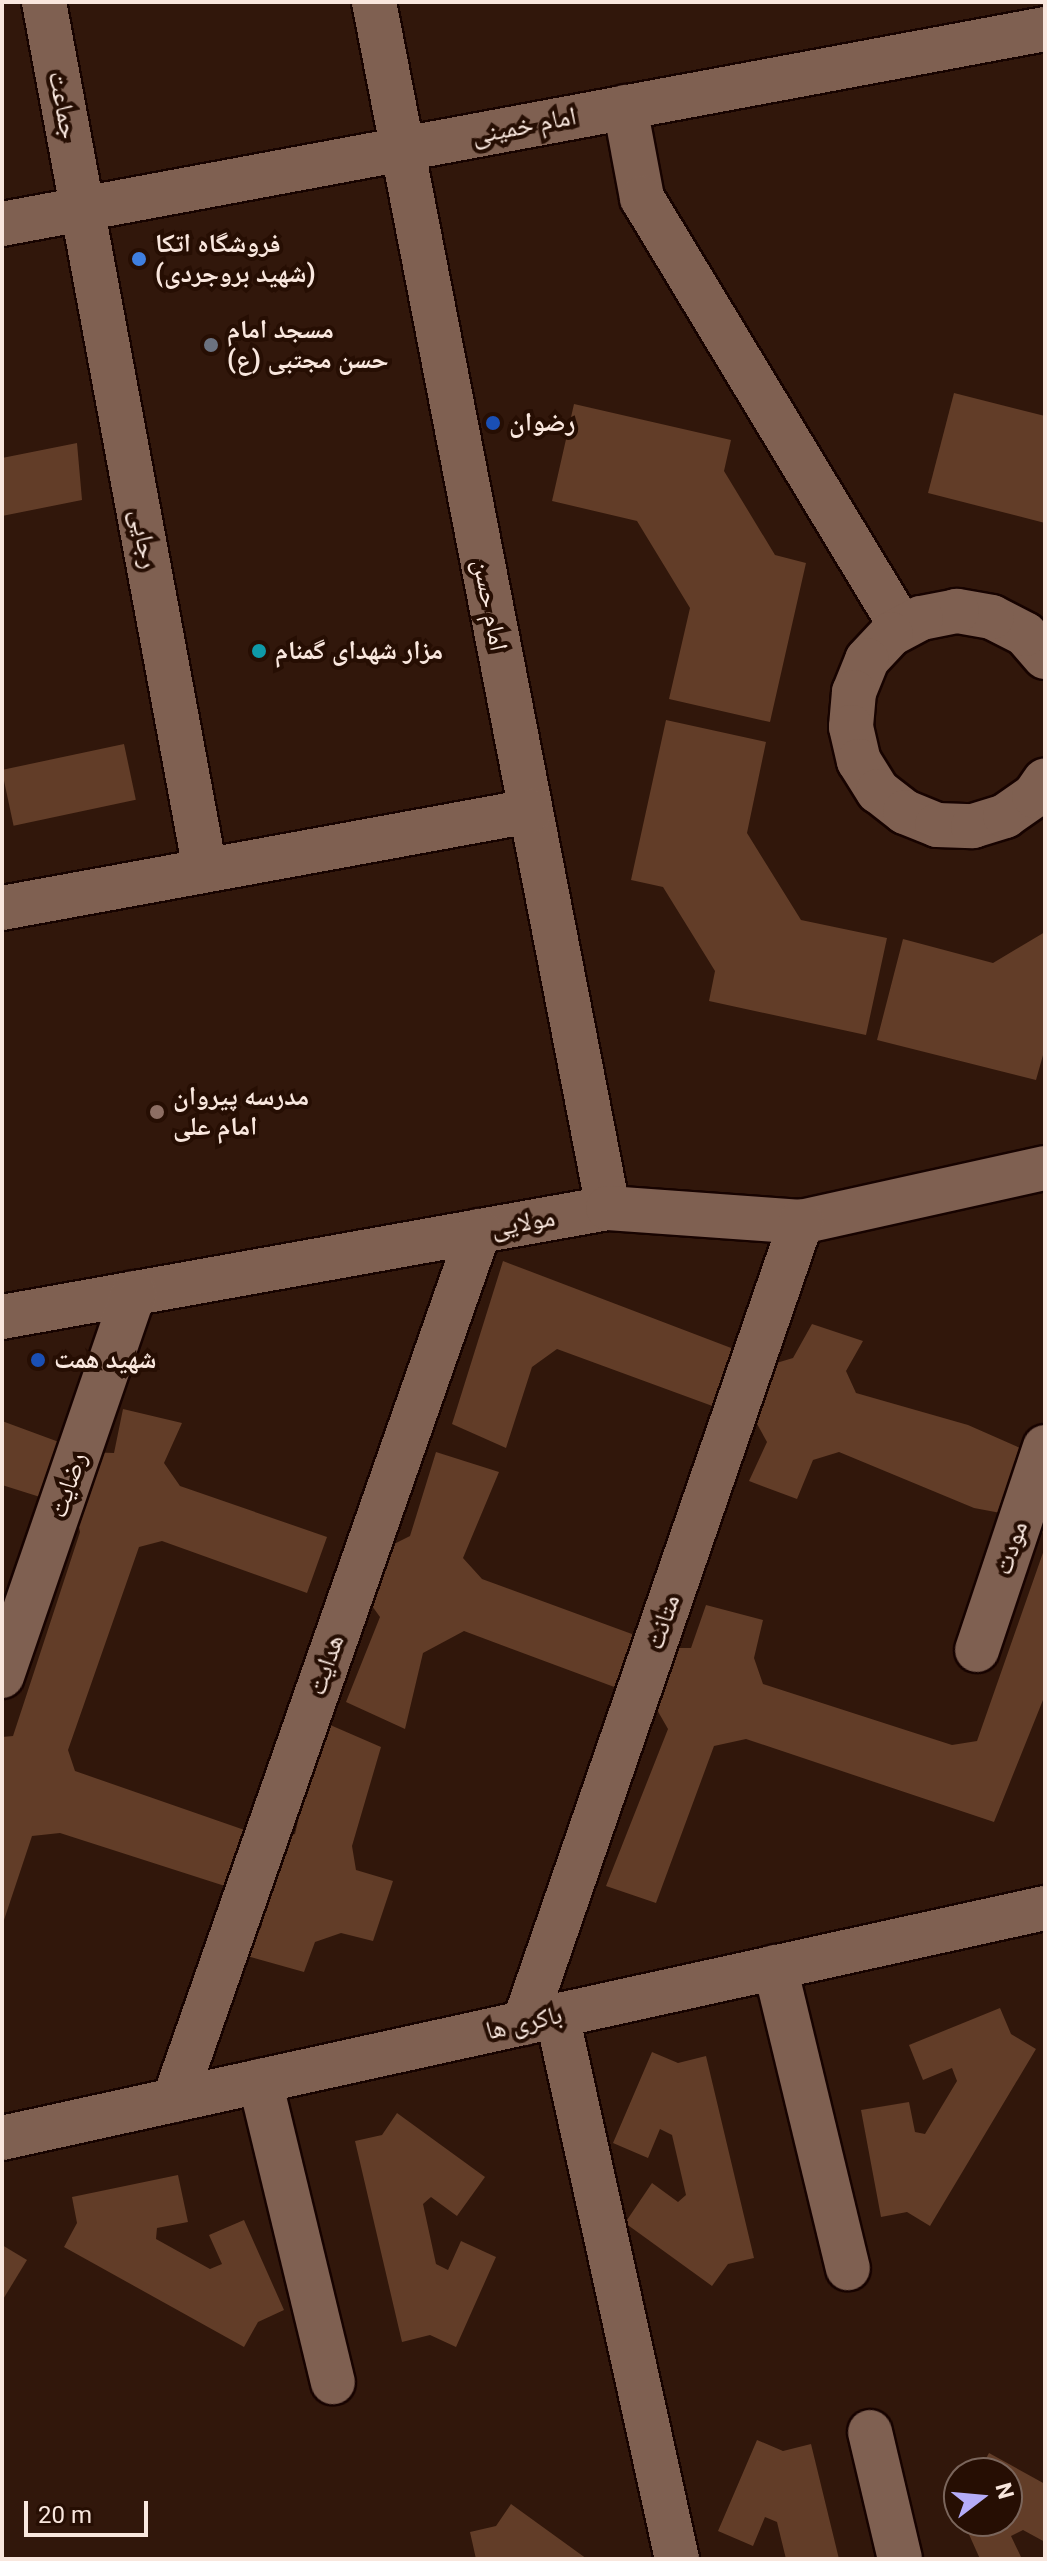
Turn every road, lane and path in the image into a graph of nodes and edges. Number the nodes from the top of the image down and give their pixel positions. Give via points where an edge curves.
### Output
1 (44, 2) edge
2 (374, 2) edge
3 (1045, 29) edge
4 (625, 107) junction
5 (402, 149) junction
6 (83, 208) junction
7 (2, 224) edge
8 (902, 628) junction
9 (1045, 657) edge
10 (1045, 780) edge
11 (530, 811) junction
12 (205, 870) junction
13 (2, 908) edge
14 (1045, 1168) edge
15 (608, 1208) junction
16 (801, 1222) junction
17 (479, 1231) junction
18 (134, 1293) junction
19 (2, 1317) edge
20 (1045, 1447) edge
21 (977, 1650) dead end
22 (2, 1676) edge
23 (1045, 1908) edge
24 (775, 1967) junction
25 (540, 2019) junction
26 (260, 2081) junction
27 (174, 2100) junction
28 (2, 2138) edge
29 (848, 2268) dead end
30 (333, 2382) dead end
31 (870, 2432) dead end
32 (677, 2559) edge
33 (900, 2559) edge

1 - 6 street, جماعت
2 - 5 street, امام حسن
3 - 4 street, امام خمینی
4 - 5 street, امام خمینی
4 - 8 street via 642,198
5 - 6 street, امام خمینی
5 - 11 street, امام حسن
6 - 7 street, امام خمینی
6 - 12 street, رجایی
8 - 9 street via 957,611 992,617 1025,634
8 - 10 street via 867,660 854,692 851,727 859,761 878,791 926,821 973,826 1005,816 1034,796
11 - 12 street
11 - 15 street, امام حسن
12 - 13 street
14 - 16 street, مولايی
15 - 16 street, مولايی
15 - 17 street, مولايی
16 - 25 street, متانت
17 - 18 street, مولايی
17 - 27 street, هدایت
18 - 19 street, مولايی
18 - 22 street, رضایت
20 - 21 street, مودت
23 - 24 street, باکری ها
24 - 25 street, باکری ها
24 - 29 street
25 - 26 street, باکری ها
25 - 32 street
26 - 27 street, باکری ها
26 - 30 street
27 - 28 street, باکری ها
31 - 33 street

